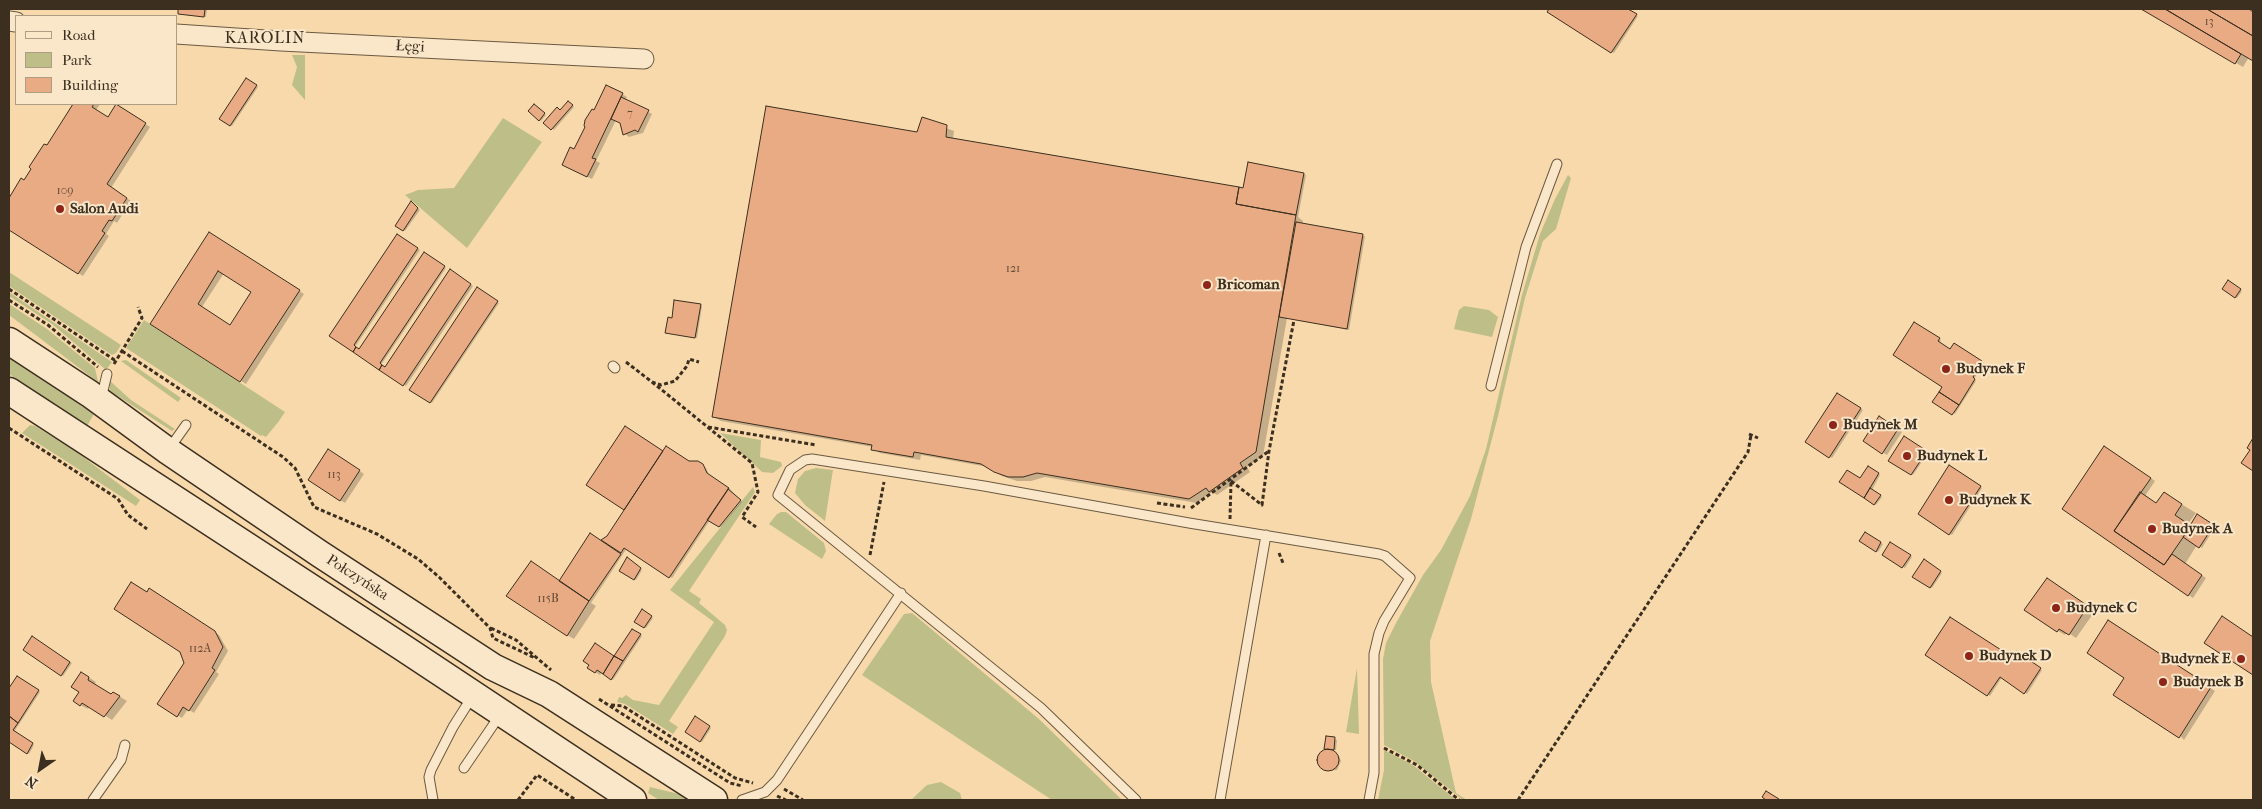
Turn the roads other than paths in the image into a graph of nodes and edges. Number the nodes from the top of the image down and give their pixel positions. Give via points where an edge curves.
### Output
1 (178, 34) edge
2 (644, 59) dead end
3 (1556, 164) dead end
4 (9, 341) edge
5 (105, 373) road end
6 (1491, 386) dead end
7 (9, 391) edge
8 (100, 401) junction
9 (186, 425) dead end
10 (168, 451) junction
11 (1266, 535) junction
12 (901, 593) junction
13 (473, 694) junction
14 (501, 713) junction
15 (125, 745) dead end
16 (464, 768) dead end
17 (1118, 782) junction
18 (92, 800) edge
19 (433, 800) edge
20 (633, 800) edge
21 (714, 800) edge
22 (742, 800) edge
23 (1136, 800) edge
24 (1143, 800) edge
25 (1220, 800) edge
26 (1369, 800) edge

1 - 2 street, Łęgi
3 - 6 lane via 1526,247
4 - 8 main road, Połczyńska
5 - 8 lane
7 - 13 main road
8 - 10 main road, Połczyńska
9 - 10 lane
10 - 21 main road, Połczyńska via 493,667 549,694
11 - 12 lane via 812,459 790,470 778,495
11 - 25 lane
11 - 26 lane via 1379,554 1394,562 1410,578 1382,627 1374,654 1374,773
12 - 17 lane via 1041,708
12 - 22 lane via 777,780 765,792
13 - 14 main road
13 - 19 lane via 431,770
14 - 16 lane
14 - 20 main road
15 - 18 lane via 121,760
17 - 23 lane
17 - 24 lane

